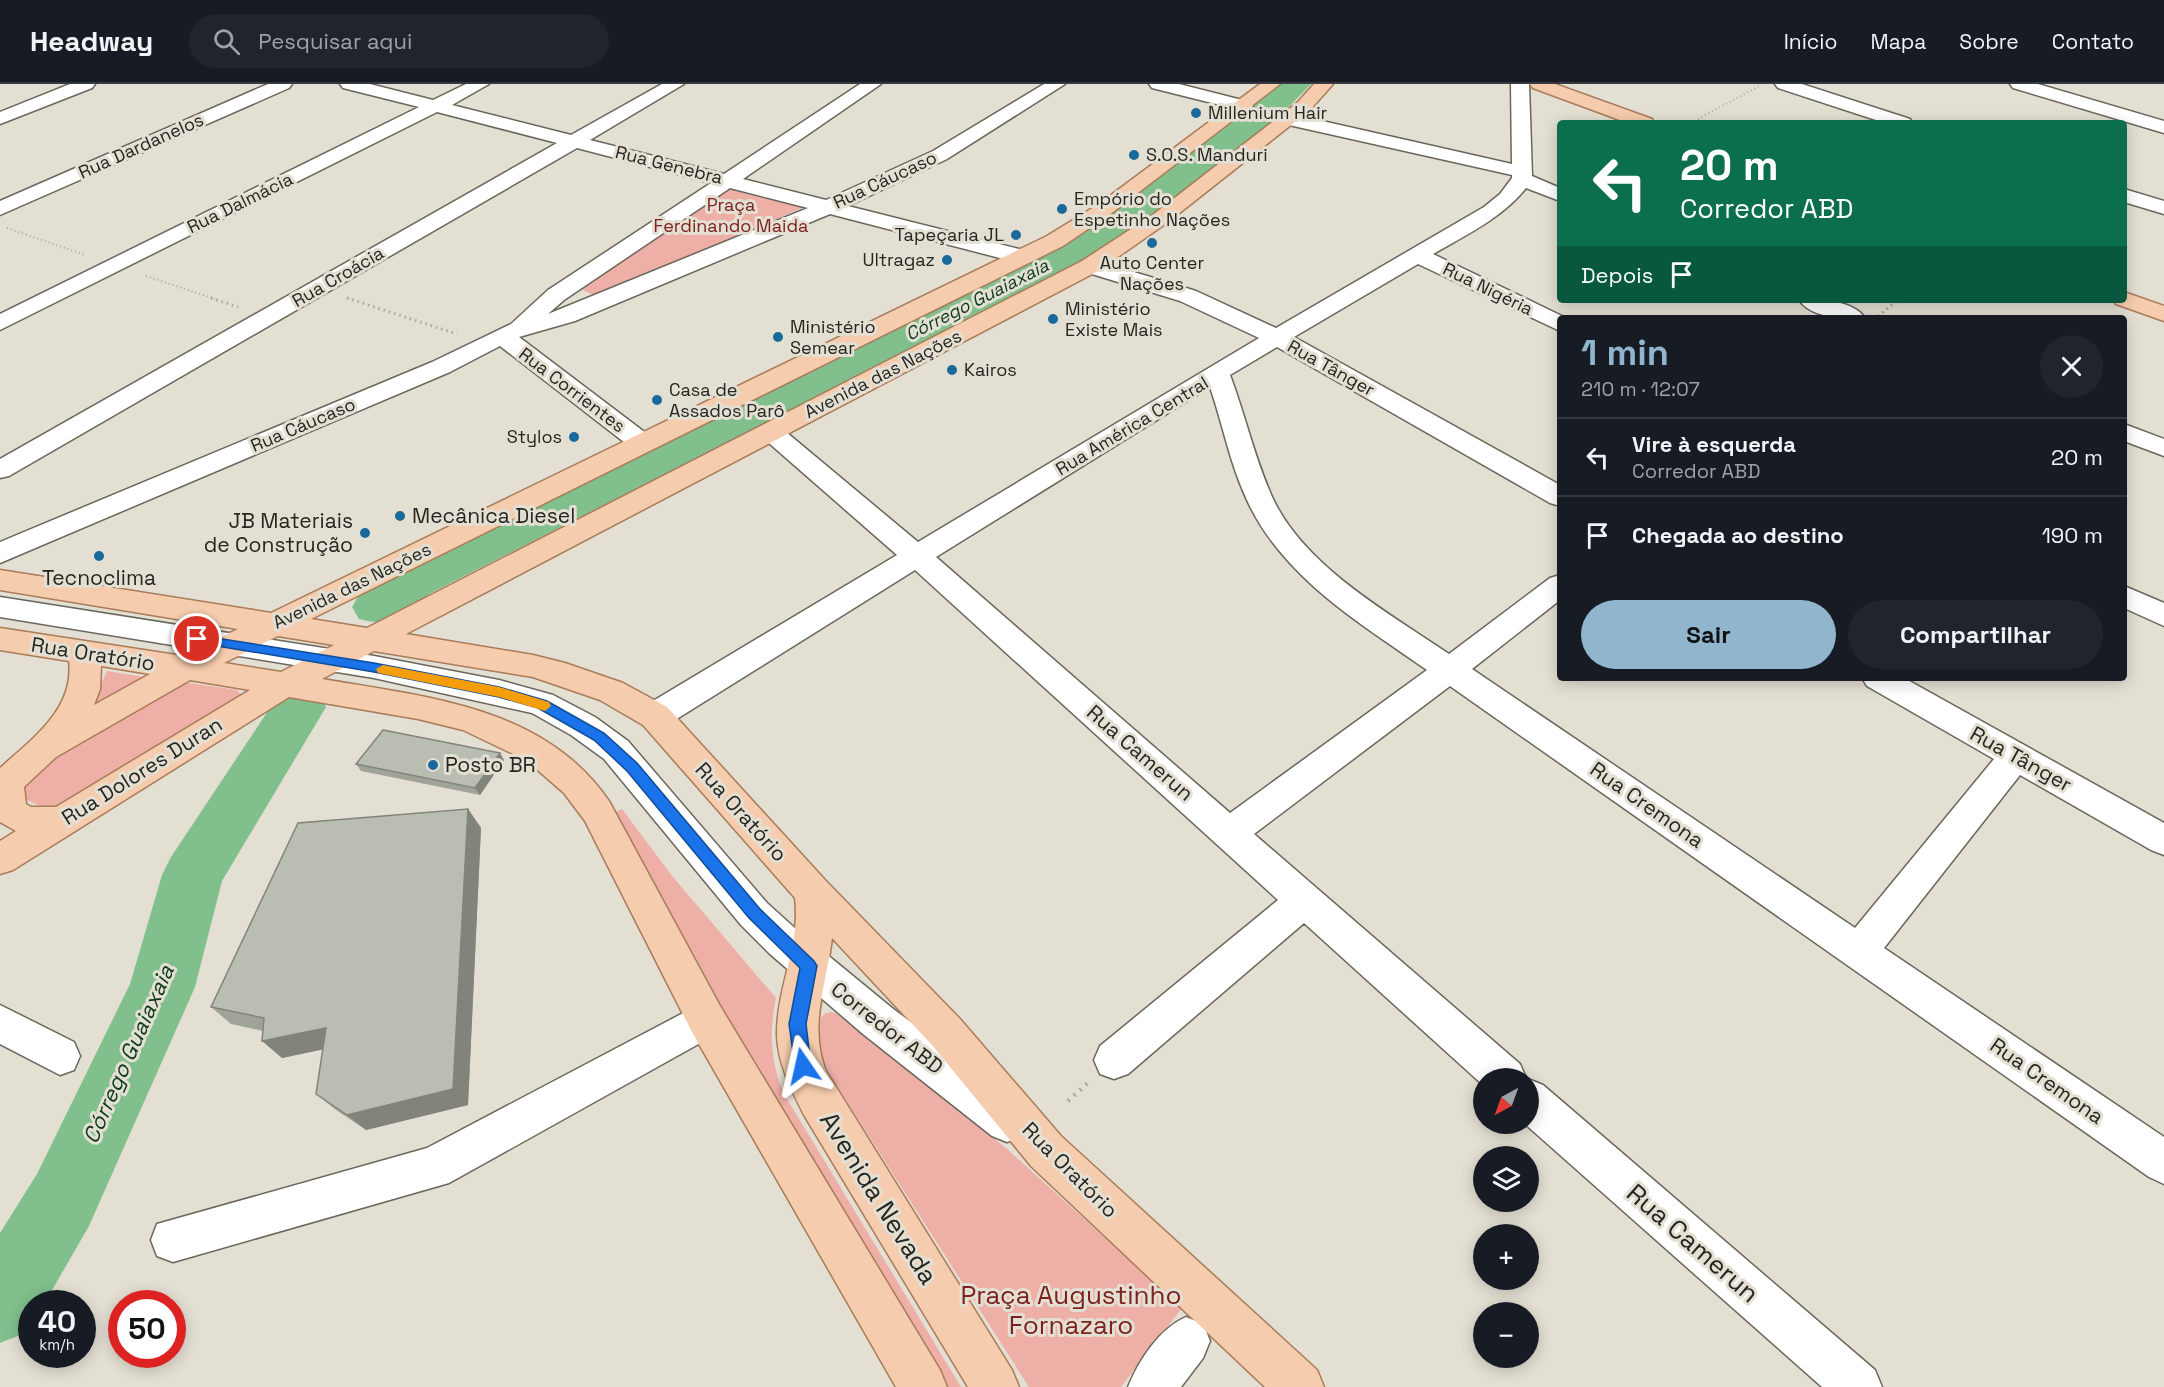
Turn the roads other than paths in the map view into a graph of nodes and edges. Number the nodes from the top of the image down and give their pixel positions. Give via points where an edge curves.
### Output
1 (86, 84) edge
2 (283, 84) edge
3 (349, 84) edge
4 (480, 84) edge
5 (675, 84) edge
6 (872, 84) edge
7 (1056, 84) edge
8 (1158, 84) edge
9 (1271, 84) edge
10 (1324, 84) edge
11 (1520, 84) edge
12 (1539, 84) edge
13 (1784, 84) edge
14 (2019, 84) edge
15 (436, 106) junction
16 (1244, 106) junction
17 (0, 118) edge
18 (1287, 119) junction
19 (1637, 120) edge
20 (1894, 120) edge
21 (2164, 127) edge
22 (575, 141) junction
23 (1522, 176) junction
24 (727, 180) junction
25 (1557, 194) edge
26 (2127, 196) edge
27 (831, 206) junction
28 (2164, 208) edge
29 (0, 209) edge
30 (1415, 254) junction
31 (1023, 257) junction
32 (1090, 266) junction
33 (556, 295) junction
34 (605, 299) junction
35 (2127, 300) edge
36 (1817, 303) edge
37 (2164, 314) edge
38 (1846, 315) edge
39 (0, 323) edge
40 (1557, 323) edge
41 (503, 337) junction
42 (1276, 337) junction
43 (1218, 375) junction
44 (771, 432) junction
45 (2127, 433) edge
46 (642, 443) junction
47 (2164, 448) edge
48 (0, 470) edge
49 (1557, 495) edge
50 (0, 553) edge
51 (916, 557) junction
52 (0, 580) edge
53 (1557, 587) edge
54 (2127, 597) edge
55 (0, 607) edge
56 (2164, 615) edge
57 (274, 624) junction
58 (0, 639) edge
59 (368, 639) junction
60 (233, 645) junction
61 (84, 653) junction
62 (328, 660) junction
63 (186, 669) junction
64 (1450, 670) junction
65 (1897, 682) edge
66 (285, 684) junction
67 (655, 716) junction
68 (44, 748) junction
69 (2016, 756) junction
70 (3, 786) edge
71 (61, 821) junction
72 (1230, 832) junction
73 (2164, 840) edge
74 (0, 859) edge
75 (813, 892) junction
76 (1304, 901) junction
77 (1859, 951) junction
78 (809, 966) junction
79 (706, 1019) junction
80 (0, 1023) edge
81 (60, 1056) dead end
82 (1114, 1060) dead end
83 (1494, 1068) edge
84 (1539, 1109) edge
85 (1046, 1151) junction
86 (2164, 1162) edge
87 (173, 1240) dead end
88 (1186, 1341) dead end
89 (922, 1387) edge
90 (995, 1387) edge
91 (1152, 1387) edge
92 (1300, 1387) edge
93 (1858, 1387) edge

1 - 17 street
2 - 29 street, Rua Dardanelos
3 - 15 street, Rua Genebra
4 - 15 street, Rua Dalmácia
5 - 22 street, Rua Croácia
6 - 24 street, Rua Corrientes
7 - 27 street, Rua Cáucaso via 940,155
8 - 16 street
9 - 16 main road, Avenida das Nações
10 - 18 main road, Avenida das Nações
11 - 23 street
12 - 19 main road
13 - 20 street
14 - 21 street
15 - 22 street, Rua Genebra
15 - 39 street, Rua Dalmácia
16 - 31 main road, Avenida das Nações via 1068,234
18 - 23 street
18 - 32 main road, Avenida das Nações via 1161,218
22 - 24 street, Rua Genebra
22 - 48 street, Rua Croácia
23 - 25 street
23 - 30 street, Rua América Central via 1507,198 1491,211
24 - 27 street, Rua Genebra
24 - 33 street, Rua Corrientes
26 - 28 street
27 - 31 street, Rua Genebra
27 - 34 street, Rua Cáucaso
30 - 40 street, Rua Nigéria
30 - 42 street, Rua América Central
31 - 46 main road, Avenida das Nações
32 - 42 street, Rua Tânger via 1188,296
32 - 44 main road, Avenida das Nações
33 - 34 street, Rua Cáucaso via 580,301
33 - 41 street, Rua Corrientes
34 - 41 street, Rua Cáucaso
35 - 37 main road
36 - 38 street
41 - 46 street, Rua Corrientes
41 - 50 street, Rua Cáucaso via 441,367
42 - 43 street, Rua América Central
42 - 49 street, Rua Tânger
43 - 51 street, Rua América Central
43 - 64 street, Rua Cremona via 1261,502 1286,540 1354,604
44 - 51 street, Rua Camerun
44 - 59 main road, Avenida das Nações
45 - 47 street
46 - 57 main road, Avenida das Nações
51 - 67 street, Rua América Central
51 - 72 street, Rua Camerun
52 - 57 main road, Rua Oratório
53 - 64 street
54 - 56 street
55 - 60 street, Corredor ABD
57 - 59 main road, Rua Oratório
57 - 60 main road, Avenida das Nações
58 - 61 main road, Rua Oratório
59 - 62 main road, Avenida das Nações
59 - 67 main road, Rua Oratório via 561,673 606,688
60 - 62 street, Corredor ABD
60 - 63 main road, Avenida das Nações
61 - 63 main road, Rua Oratório
61 - 68 main road via 87,682 81,698
62 - 66 main road, Avenida das Nações
62 - 78 street, Corredor ABD via 523,698 583,726 616,750 754,914
63 - 66 main road, Rua Oratório
63 - 68 main road
64 - 72 street
64 - 77 street, Rua Cremona
65 - 69 street, Rua Tânger
66 - 71 main road, Rua Dolores Duran
66 - 79 main road, Rua Oratório via 471,720 518,740 553,762 586,792
67 - 75 main road, Rua Oratório
68 - 70 main road
69 - 73 street, Rua Tânger
69 - 77 street
70 - 71 main road via 4,808 13,818 39,823
71 - 74 main road, Rua Dolores Duran
72 - 76 street, Rua Camerun
75 - 78 main road, Avenida Nevada via 816,931
75 - 85 main road, Rua Oratório via 946,1032
76 - 82 street
76 - 83 street, Rua Camerun
77 - 86 street, Rua Cremona
78 - 85 street, Corredor ABD
78 - 90 main road, Avenida Nevada via 797,1036 809,1083
79 - 87 street via 434,1167
79 - 89 main road
80 - 81 street
84 - 93 street, Rua Camerun
85 - 92 main road, Rua Oratório
88 - 91 street

